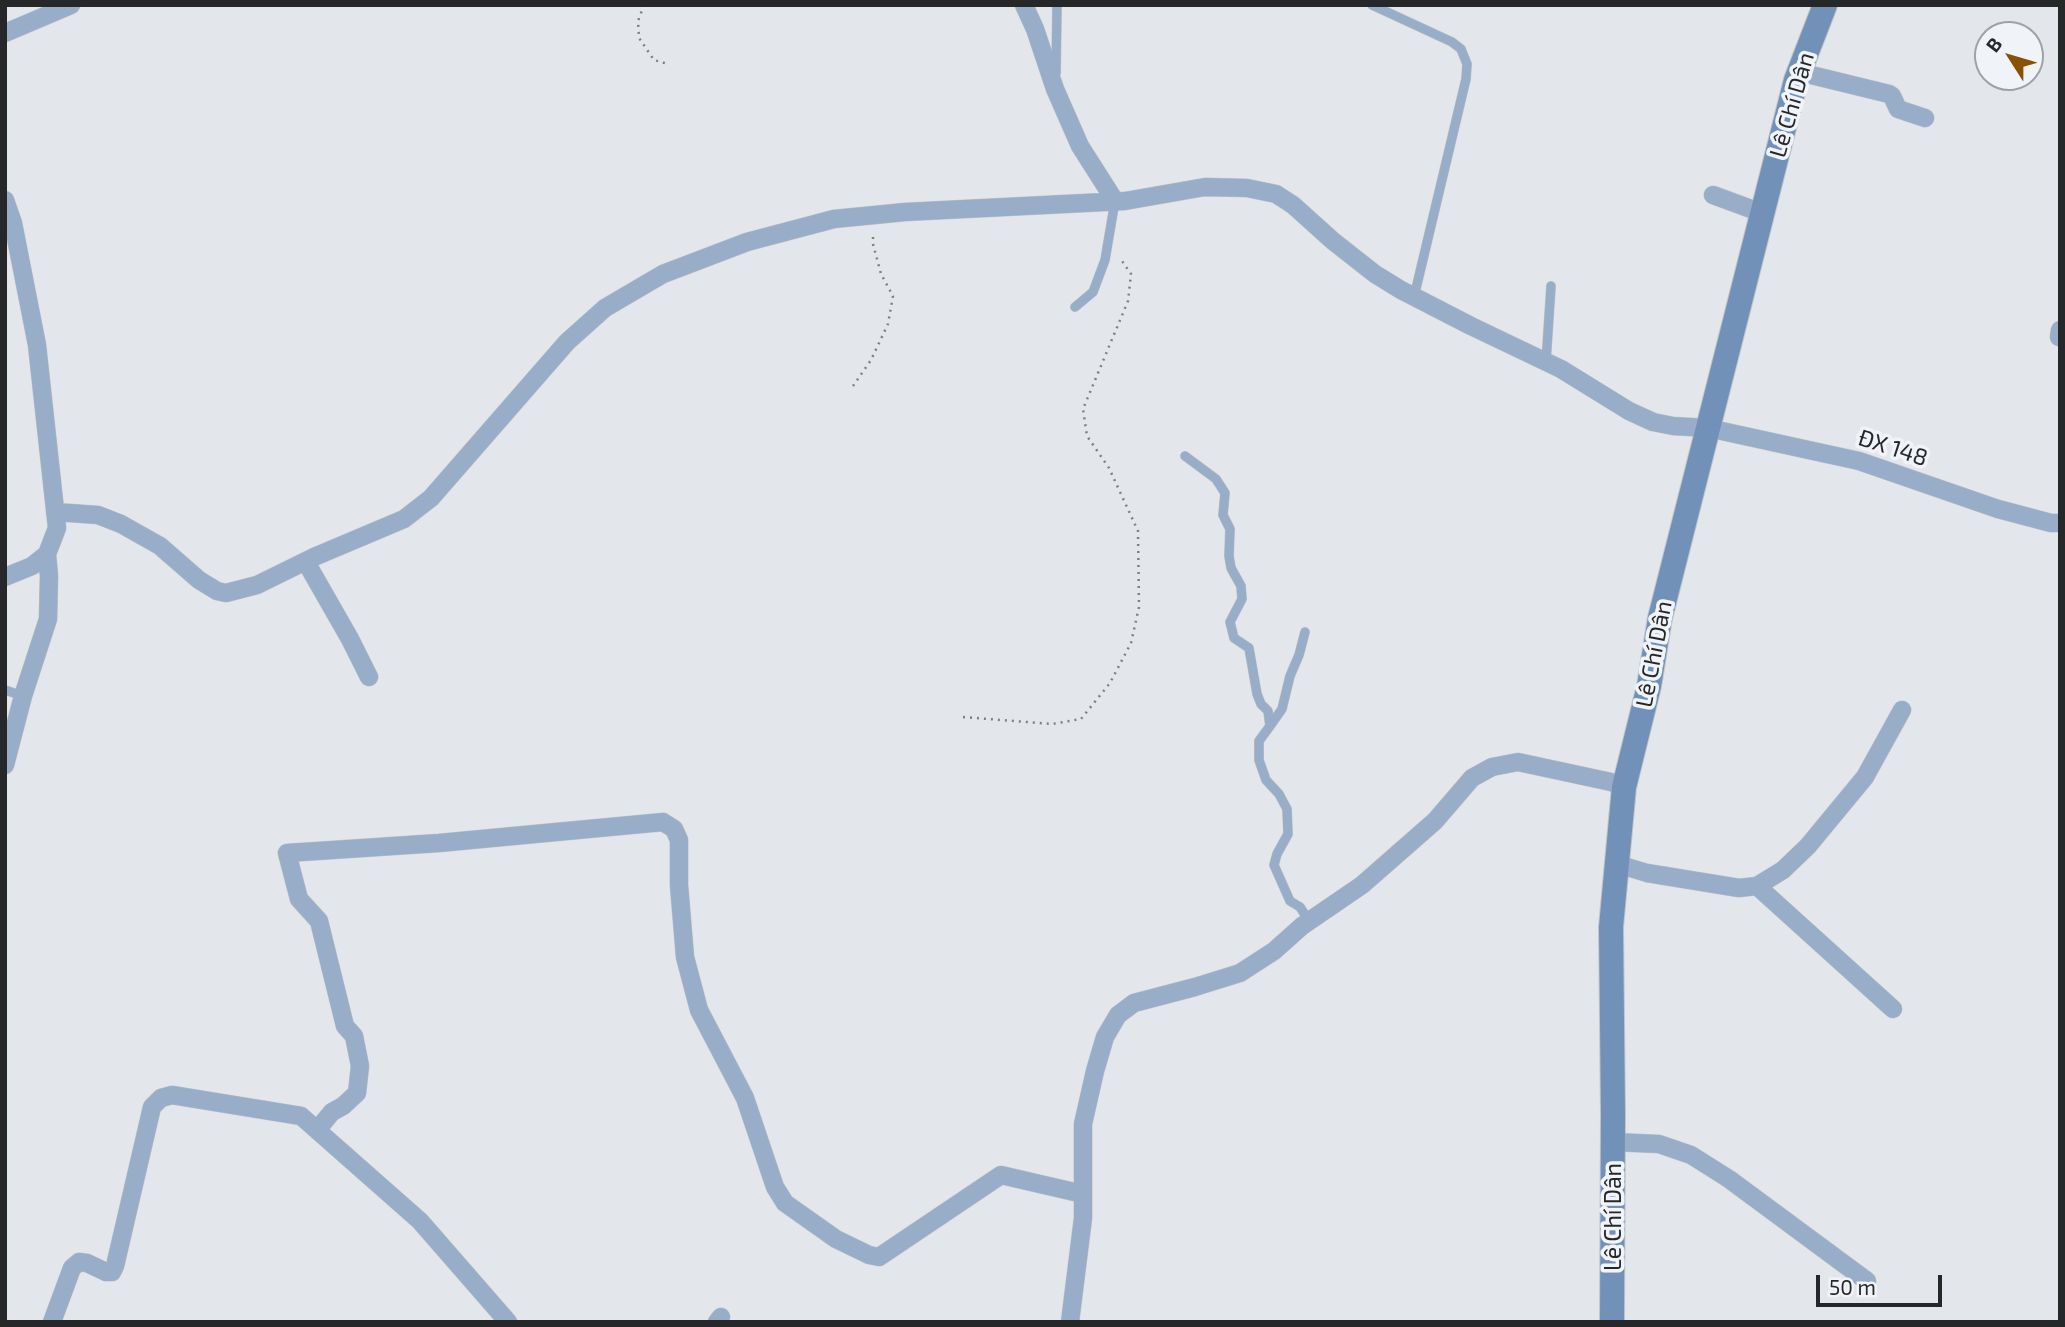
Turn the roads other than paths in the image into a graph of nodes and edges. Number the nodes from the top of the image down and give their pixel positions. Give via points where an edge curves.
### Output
1 (71, 5) edge
2 (1024, 5) edge
3 (1057, 5) edge
4 (1372, 5) edge
5 (1825, 5) edge
6 (5, 33) edge
7 (1799, 72) junction
8 (1055, 89) junction
9 (1925, 118) dead end
10 (1713, 195) dead end
11 (5, 200) edge
12 (1115, 201) junction
13 (1762, 213) junction
14 (1551, 286) dead end
15 (1414, 297) junction
16 (1075, 307) dead end
17 (1546, 362) junction
18 (1708, 428) junction
19 (1185, 456) dead end
20 (55, 512) junction
21 (2060, 523) edge
22 (47, 554) junction
23 (306, 562) junction
24 (5, 577) edge
25 (1305, 632) dead end
26 (369, 677) dead end
27 (5, 690) edge
28 (23, 696) junction
29 (1902, 710) dead end
30 (1270, 726) junction
31 (5, 765) edge
32 (1624, 787) junction
33 (1617, 864) junction
34 (1757, 886) junction
35 (1309, 921) junction
36 (1893, 1009) dead end
37 (317, 1130) junction
38 (1613, 1142) junction
39 (1083, 1194) junction
40 (1867, 1281) dead end
41 (52, 1322) edge
42 (508, 1322) edge
43 (1070, 1322) edge
44 (1612, 1322) edge

1 - 6 street
2 - 8 street
3 - 8 lane
4 - 15 lane via 1452,42 1467,64
5 - 7 street, Lê Chí Dân
7 - 9 street via 1889,94 1898,109
7 - 13 street, Lê Chí Dân
8 - 12 street via 1080,146
10 - 13 street
11 - 20 street via 37,345
12 - 15 street, ĐX 148 via 1205,187 1276,194 1375,274
12 - 16 lane via 1105,260 1093,292
12 - 23 street, ĐX 148 via 834,219 747,242 663,274 604,308 567,342 430,498 404,519
13 - 18 street, Lê Chí Dân
14 - 17 lane
15 - 17 street, ĐX 148
17 - 18 street, ĐX 148 via 1653,422
18 - 21 street, ĐX 148 via 1859,461 1998,509
18 - 32 street, Lê Chí Dân
19 - 30 lane via 1216,478 1225,493 1223,515 1230,529 1231,569 1241,586 1242,599 1230,622 1234,638 1249,648 1257,694 1268,711
20 - 22 street via 57,528
20 - 23 street, ĐX 148 via 98,515 121,524 160,546 199,580 226,593 257,585
22 - 24 street
22 - 28 street via 48,619
23 - 26 street
25 - 30 lane via 1282,709
27 - 28 lane
28 - 31 street
29 - 34 street via 1865,776 1808,846
30 - 35 lane via 1259,741 1259,760 1266,780 1287,808 1287,834 1274,865 1290,901 1300,906
32 - 33 street, Lê Chí Dân
32 - 35 street via 1518,762 1492,768 1472,778 1435,821 1362,885
33 - 34 street via 1739,888
33 - 38 street, Lê Chí Dân via 1611,927
34 - 36 street
35 - 39 street via 1240,973 1134,1003 1118,1015 1105,1037 1083,1124
37 - 39 street via 357,1093 360,1066 354,1037 345,1026 319,921 299,899 287,853 663,822 674,829 679,840 685,957 699,1010 745,1098 775,1187 785,1203 836,1239 878,1256 1001,1175
37 - 41 street via 301,1115 172,1095 161,1098 152,1107 115,1266 112,1272 79,1262 72,1268
37 - 42 street via 420,1221
38 - 40 street via 1658,1144 1691,1155
38 - 44 street, Lê Chí Dân
39 - 43 street

